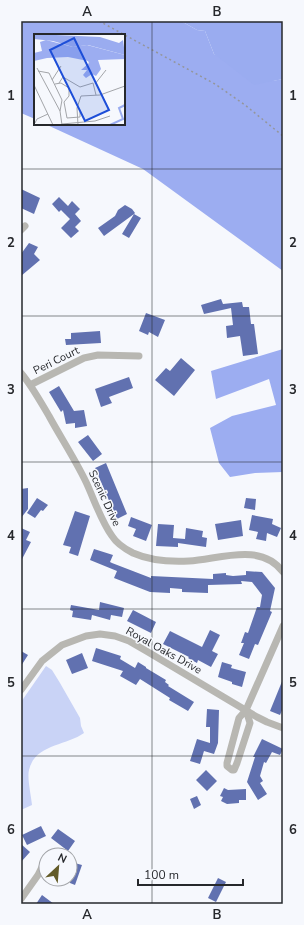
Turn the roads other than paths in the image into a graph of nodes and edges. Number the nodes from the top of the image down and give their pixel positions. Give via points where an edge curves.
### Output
1 (139, 356) dead end
2 (21, 373) edge
3 (30, 385) junction
4 (283, 572) edge
5 (283, 626) edge
6 (21, 690) edge
7 (246, 710) junction
8 (283, 728) edge
9 (38, 875) edge
10 (21, 899) edge

1 - 3 street, Peri Court via 98,355 84,358
2 - 3 street, Scenic Drive
3 - 4 street, Scenic Drive via 78,467 111,535 125,548 151,559 170,562 254,554 273,562
5 - 7 street
6 - 7 street, Royal Oaks Drive via 42,661 62,645 100,634 129,641
7 - 7 street via 250,723 238,763 232,770 227,763 239,718
7 - 8 street, Royal Oaks Drive
9 - 10 street

